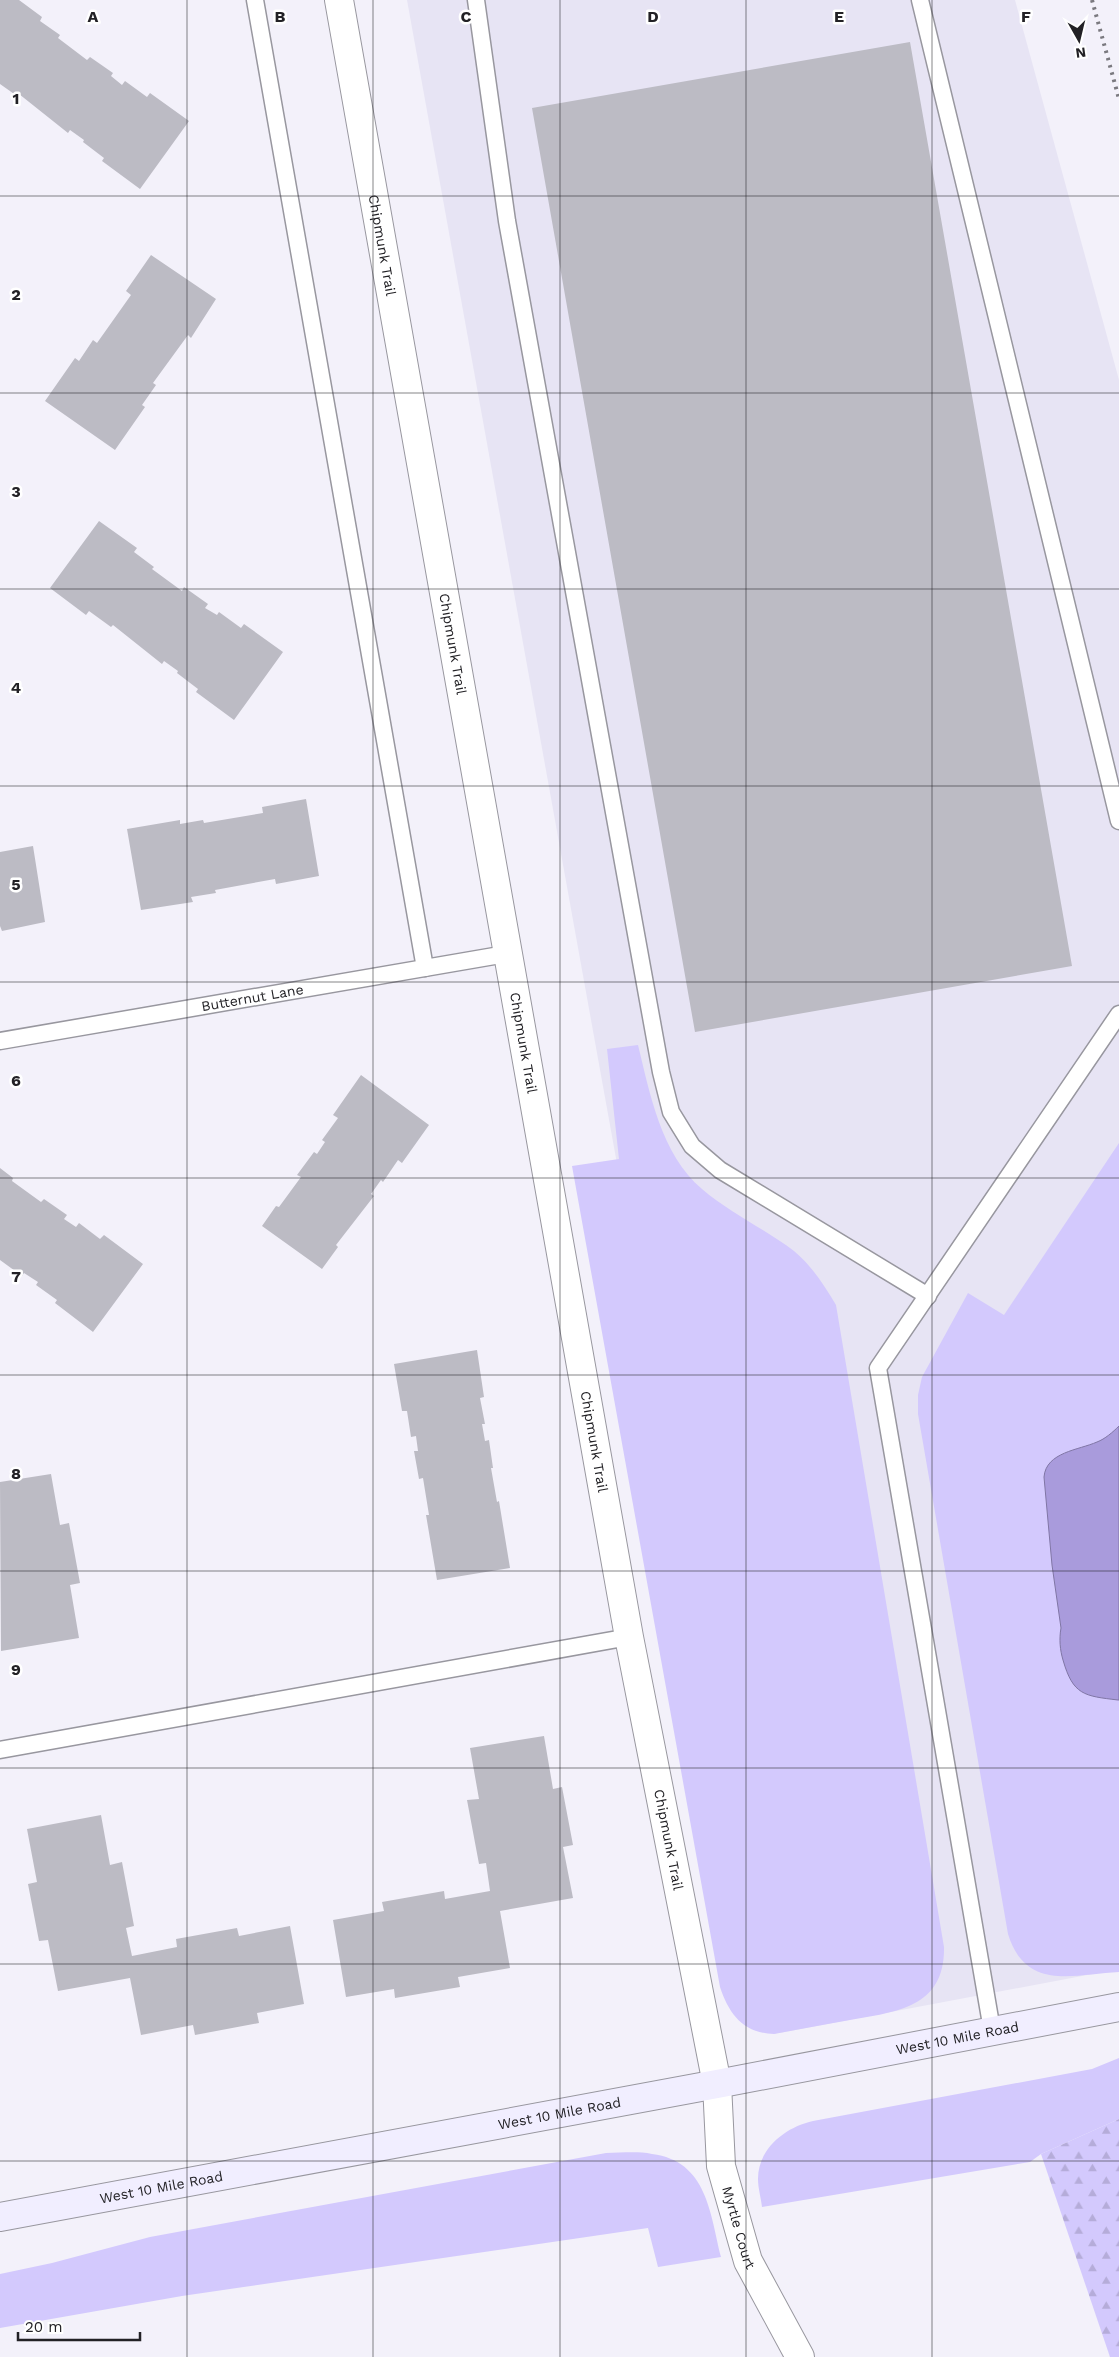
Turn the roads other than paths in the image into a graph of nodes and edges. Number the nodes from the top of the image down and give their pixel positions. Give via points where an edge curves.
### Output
1 (255, 0) edge
2 (339, 0) edge
3 (476, 0) edge
4 (920, 0) edge
5 (1119, 821) edge
6 (506, 954) junction
7 (425, 968) junction
8 (1119, 1014) edge
9 (0, 1041) edge
10 (928, 1296) junction
11 (629, 1637) junction
12 (0, 1750) edge
13 (1119, 2006) edge
14 (992, 2030) junction
15 (717, 2084) junction
16 (0, 2216) edge
17 (800, 2357) edge

1 - 7 lane
2 - 6 street, Chipmunk Trail
3 - 10 lane via 507,220 658,1053 672,1112 692,1146 720,1170
4 - 5 lane
6 - 7 lane, Butternut Lane
6 - 11 street, Chipmunk Trail
7 - 9 lane, Butternut Lane
8 - 10 lane
10 - 14 lane via 878,1368
11 - 12 lane
11 - 15 street, Chipmunk Trail
13 - 14 main road, West 10 Mile Road
14 - 15 main road, West 10 Mile Road
15 - 16 main road, West 10 Mile Road
15 - 17 street, Myrtle Court via 721,2166 748,2261

